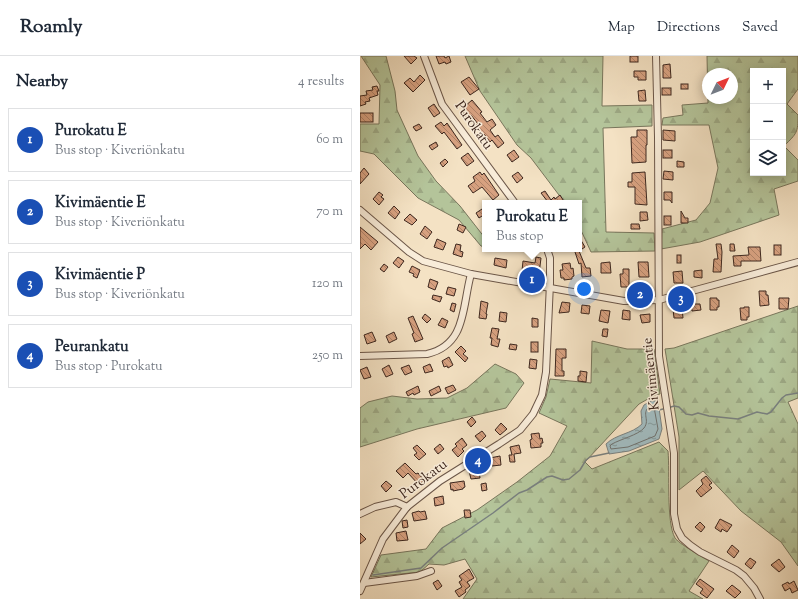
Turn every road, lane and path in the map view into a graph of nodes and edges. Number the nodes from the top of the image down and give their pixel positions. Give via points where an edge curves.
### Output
1 (424, 56) edge
2 (656, 56) edge
3 (513, 200) edge
4 (360, 210) edge
5 (548, 252) edge
6 (798, 262) edge
7 (471, 274) junction
8 (549, 288) junction
9 (659, 300) junction
10 (360, 356) edge
11 (407, 506) junction
12 (360, 514) edge
13 (431, 571) dead end
14 (364, 583) junction
15 (360, 591) edge
16 (760, 599) edge

1 - 3 street, Purokatu via 442,104
2 - 9 street, Kivimäentie
4 - 7 street via 416,256 436,265
5 - 8 street, Purokatu
6 - 9 street
7 - 8 street
7 - 10 street via 460,327 445,347 427,354
8 - 9 street via 624,301
8 - 11 street, Purokatu via 546,372 542,395 532,414 520,430 440,481
9 - 16 street, Kivimäentie via 659,356 674,453 674,514 677,529 690,545 744,576
11 - 12 street via 396,502
11 - 14 street, Purokatu via 382,539
13 - 14 street via 417,576
14 - 15 street, Purokatu

